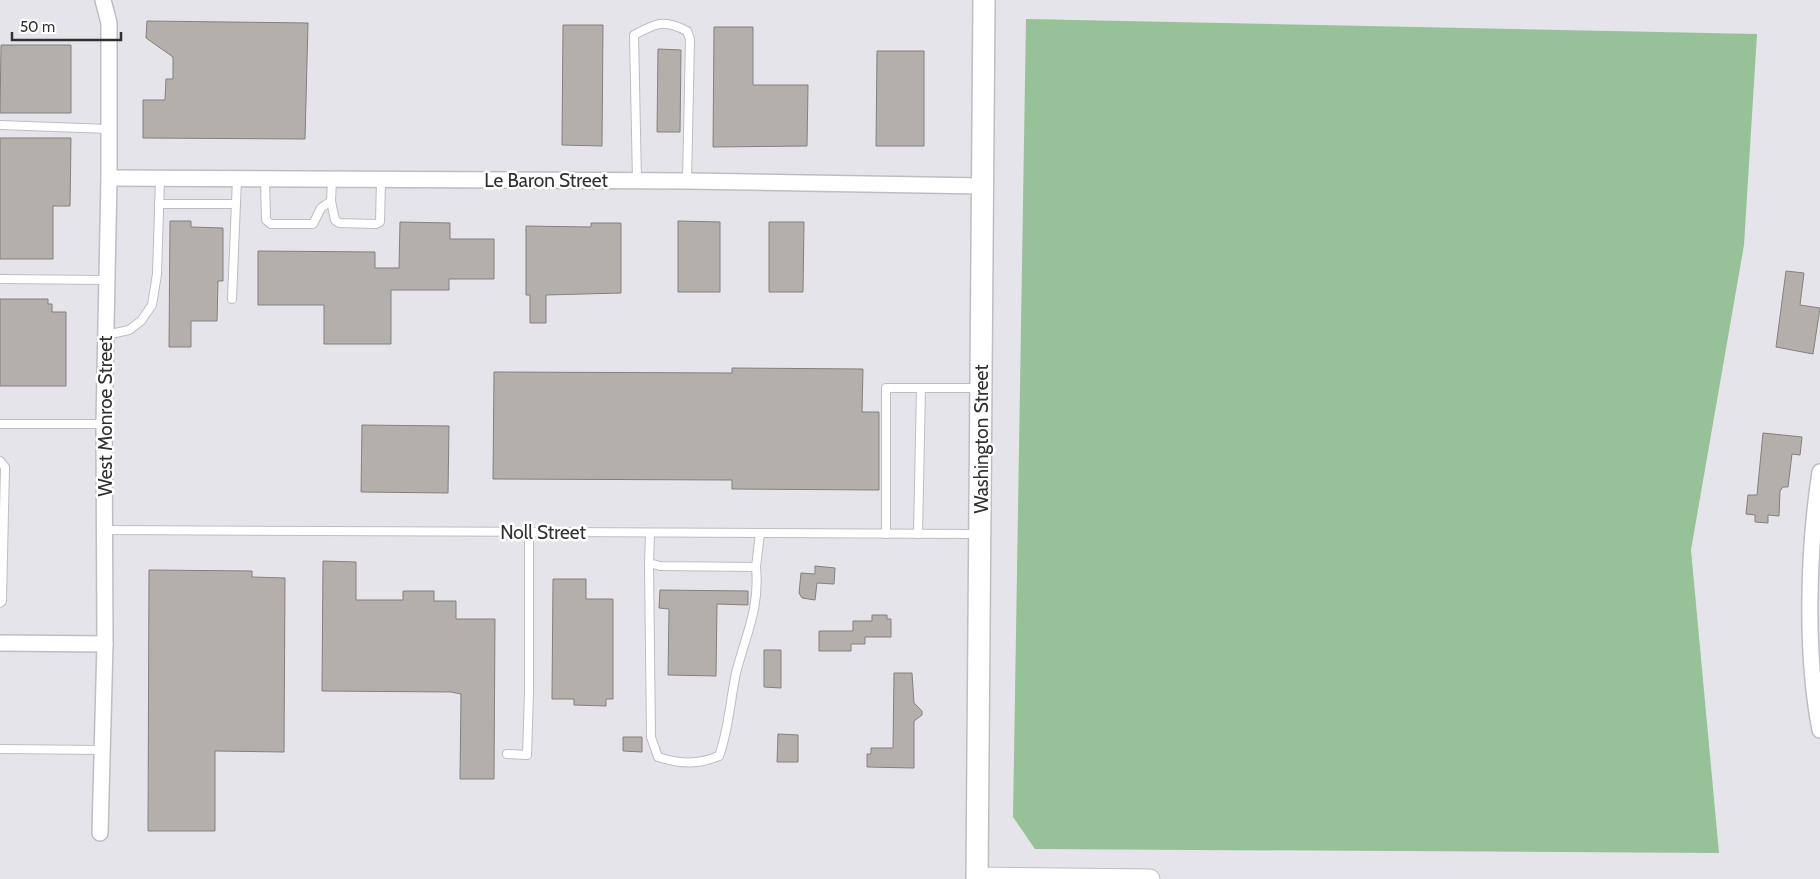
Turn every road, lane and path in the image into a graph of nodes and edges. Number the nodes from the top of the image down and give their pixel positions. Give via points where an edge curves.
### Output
1 (102, 0) edge
2 (984, 0) edge
3 (0, 125) edge
4 (109, 130) junction
5 (109, 178) junction
6 (160, 178) junction
7 (237, 179) junction
8 (265, 179) junction
9 (332, 179) junction
10 (382, 180) junction
11 (637, 181) junction
12 (687, 181) junction
13 (982, 186) junction
14 (331, 201) junction
15 (159, 204) junction
16 (236, 204) junction
17 (0, 279) edge
18 (107, 280) junction
19 (232, 299) dead end
20 (106, 335) junction
21 (921, 388) junction
22 (981, 388) junction
23 (0, 424) edge
24 (104, 424) junction
25 (0, 461) edge
26 (1820, 472) edge
27 (106, 530) junction
28 (528, 532) junction
29 (650, 533) junction
30 (760, 533) junction
31 (886, 534) junction
32 (918, 534) junction
33 (980, 534) junction
34 (649, 563) junction
35 (756, 567) junction
36 (0, 603) edge
37 (0, 643) edge
38 (105, 644) junction
39 (1820, 730) edge
40 (0, 749) edge
41 (102, 750) junction
42 (507, 754) dead end
43 (100, 833) dead end
44 (977, 878) edge
45 (1150, 879) edge

1 - 4 street, West Monroe Street via 109,24
2 - 13 main road, Washington Street
3 - 4 lane
4 - 5 street, West Monroe Street
5 - 6 street, Le Baron Street
5 - 18 street, West Monroe Street
6 - 7 street, Le Baron Street
6 - 15 lane
7 - 8 street, Le Baron Street
7 - 16 lane
8 - 9 street, Le Baron Street
8 - 14 lane via 266,220 271,224 313,224 321,208
9 - 10 street, Le Baron Street
9 - 14 lane
10 - 11 street, Le Baron Street
10 - 14 lane via 380,222 376,224 339,223 335,220
11 - 12 street, Le Baron Street
11 - 12 lane via 634,35 658,23 674,24 687,31 690,39
12 - 13 street, Le Baron Street
13 - 22 main road, Washington Street
15 - 16 lane
15 - 20 lane via 157,274 152,305 141,321 129,330
16 - 19 lane
17 - 18 lane
18 - 20 street, West Monroe Street
20 - 24 street, West Monroe Street
21 - 22 lane
21 - 31 lane via 886,388
21 - 32 lane
22 - 33 main road, Washington Street
23 - 24 lane
24 - 27 street, West Monroe Street
25 - 36 lane via 5,467
26 - 39 street via 1811,581 1812,651
27 - 28 lane, Noll Street
27 - 38 street, West Monroe Street
28 - 29 lane, Noll Street
28 - 42 lane via 530,692 527,755
29 - 30 lane, Noll Street
29 - 34 lane
30 - 31 lane, Noll Street
30 - 35 lane
31 - 32 lane, Noll Street
32 - 33 lane, Noll Street
33 - 44 main road, Washington Street
34 - 35 lane via 660,566
34 - 35 lane via 651,737 658,757 677,763 702,763 719,756 726,736 736,673 754,615 758,589
37 - 38 street
38 - 41 street, West Monroe Street
40 - 41 lane
41 - 43 street, West Monroe Street
44 - 45 street

